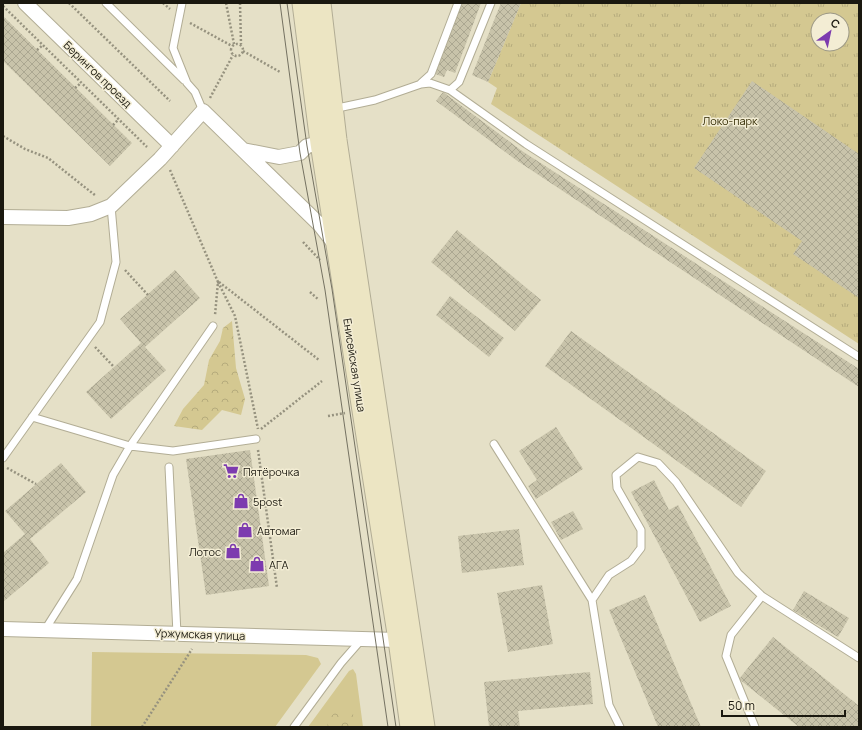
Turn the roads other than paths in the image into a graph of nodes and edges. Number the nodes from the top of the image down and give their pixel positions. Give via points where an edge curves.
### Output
1 (25, 3) edge
2 (106, 3) edge
3 (182, 3) edge
4 (302, 3) edge
5 (321, 3) edge
6 (458, 3) edge
7 (491, 3) edge
8 (187, 83) junction
9 (421, 84) junction
10 (450, 90) junction
11 (333, 108) junction
12 (203, 110) junction
13 (329, 141) junction
14 (172, 146) junction
15 (243, 150) junction
16 (111, 206) junction
17 (3, 217) edge
18 (338, 250) junction
19 (213, 326) road end
20 (859, 357) edge
21 (32, 417) junction
22 (256, 439) road end
23 (494, 444) dead end
24 (130, 446) junction
25 (3, 458) edge
26 (169, 467) dead end
27 (762, 596) junction
28 (592, 600) junction
29 (48, 625) dead end
30 (3, 629) edge
31 (177, 634) junction
32 (362, 639) junction
33 (398, 640) junction
34 (859, 658) edge
35 (294, 727) edge
36 (410, 727) edge
37 (425, 727) edge
38 (620, 727) edge
39 (755, 727) edge

1 - 14 street, Берингов проезд
2 - 8 lane
3 - 8 lane via 173,48
4 - 13 main road, Енисейская улица
5 - 11 main road, Енисейская улица
6 - 9 lane via 431,74
7 - 10 lane via 460,82
8 - 12 lane via 195,92
9 - 10 lane via 430,83
9 - 11 lane via 375,100
10 - 20 lane via 526,144
11 - 13 main road, Енисейская улица
12 - 14 street
12 - 15 street
13 - 15 street via 307,146 300,153 279,158
13 - 18 main road, Енисейская улица
13 - 37 main road, Енисейская улица
14 - 16 street
15 - 18 street via 320,224
16 - 17 street via 91,214 68,218
16 - 21 lane via 116,262 100,322
18 - 33 main road, Енисейская улица
19 - 24 lane
21 - 24 lane
21 - 25 lane
22 - 24 lane via 173,451
23 - 28 lane
24 - 29 lane via 113,475 77,579
26 - 31 lane
27 - 28 lane via 738,573 676,482 658,464 638,457 616,475 617,488 641,530 641,548 631,561 609,575
27 - 34 lane
27 - 39 lane via 731,635 726,656
28 - 38 lane via 609,705
30 - 31 street, Уржумская улица
31 - 32 street, Уржумская улица
32 - 33 street, Уржумская улица
32 - 35 lane
33 - 36 main road, Енисейская улица

